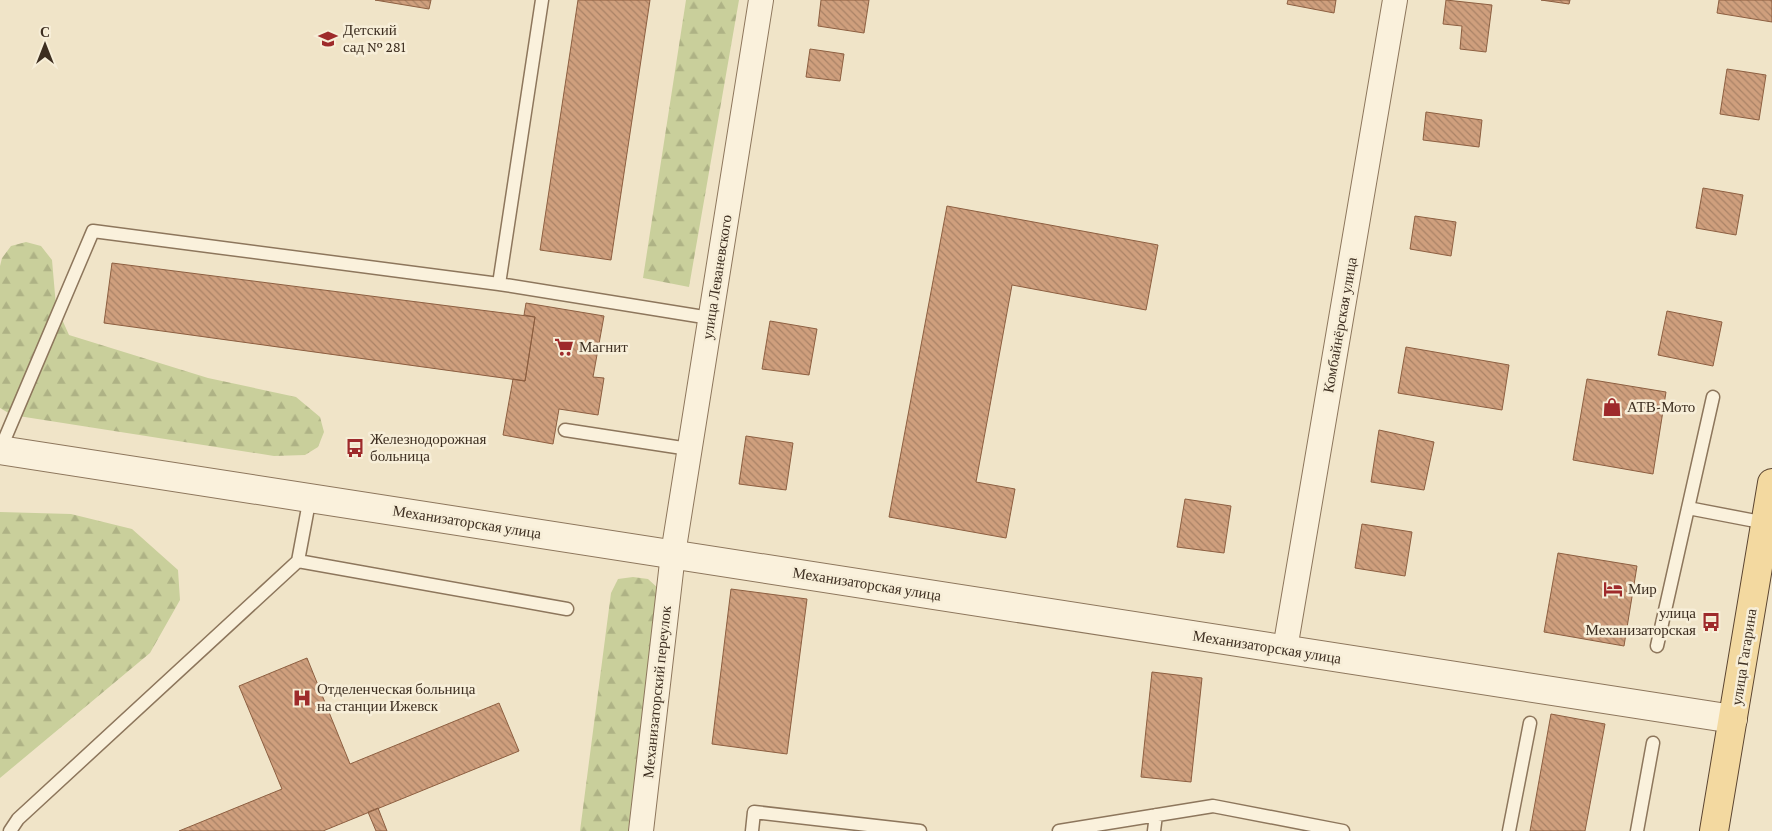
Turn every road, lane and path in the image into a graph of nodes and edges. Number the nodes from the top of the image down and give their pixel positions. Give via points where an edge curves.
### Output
1 (542, 0) edge
2 (761, 0) edge
3 (1395, 0) edge
4 (499, 284) junction
5 (710, 318) junction
6 (1713, 397) dead end
7 (565, 430) dead end
8 (689, 449) junction
9 (0, 450) edge
10 (1772, 483) edge
11 (310, 497) junction
12 (1688, 508) junction
13 (1766, 523) junction
14 (672, 554) junction
15 (298, 561) junction
16 (567, 609) dead end
17 (1658, 646) dead end
18 (1285, 650) junction
19 (1733, 719) junction
20 (1530, 723) dead end
21 (1653, 744) dead end
22 (1156, 815) junction
23 (10, 831) edge
24 (642, 831) edge
25 (752, 831) edge
26 (920, 831) edge
27 (1059, 831) edge
28 (1154, 831) edge
29 (1342, 831) edge
30 (1509, 831) edge
31 (1637, 831) edge
32 (1714, 831) edge

1 - 4 lane
2 - 5 street, улица Леваневского
3 - 18 street, Комбайнёрская улица
4 - 5 lane
4 - 9 lane via 93,231
5 - 8 street, улица Леваневского
6 - 12 lane
7 - 8 lane
8 - 14 street, улица Леваневского
9 - 11 street, Механизаторская улица
10 - 13 main road, улица Гагарина
11 - 14 street, Механизаторская улица
11 - 15 lane
12 - 13 lane
12 - 17 lane
13 - 19 main road, улица Гагарина
14 - 18 street, Механизаторская улица
14 - 24 street, Механизаторский переулок
15 - 16 lane
15 - 23 lane via 18,819
18 - 19 street, Механизаторская улица
19 - 32 main road, улица Гагарина
20 - 30 lane
21 - 31 lane
22 - 27 lane
22 - 28 lane
22 - 29 lane via 1213,806
25 - 26 lane via 754,812

